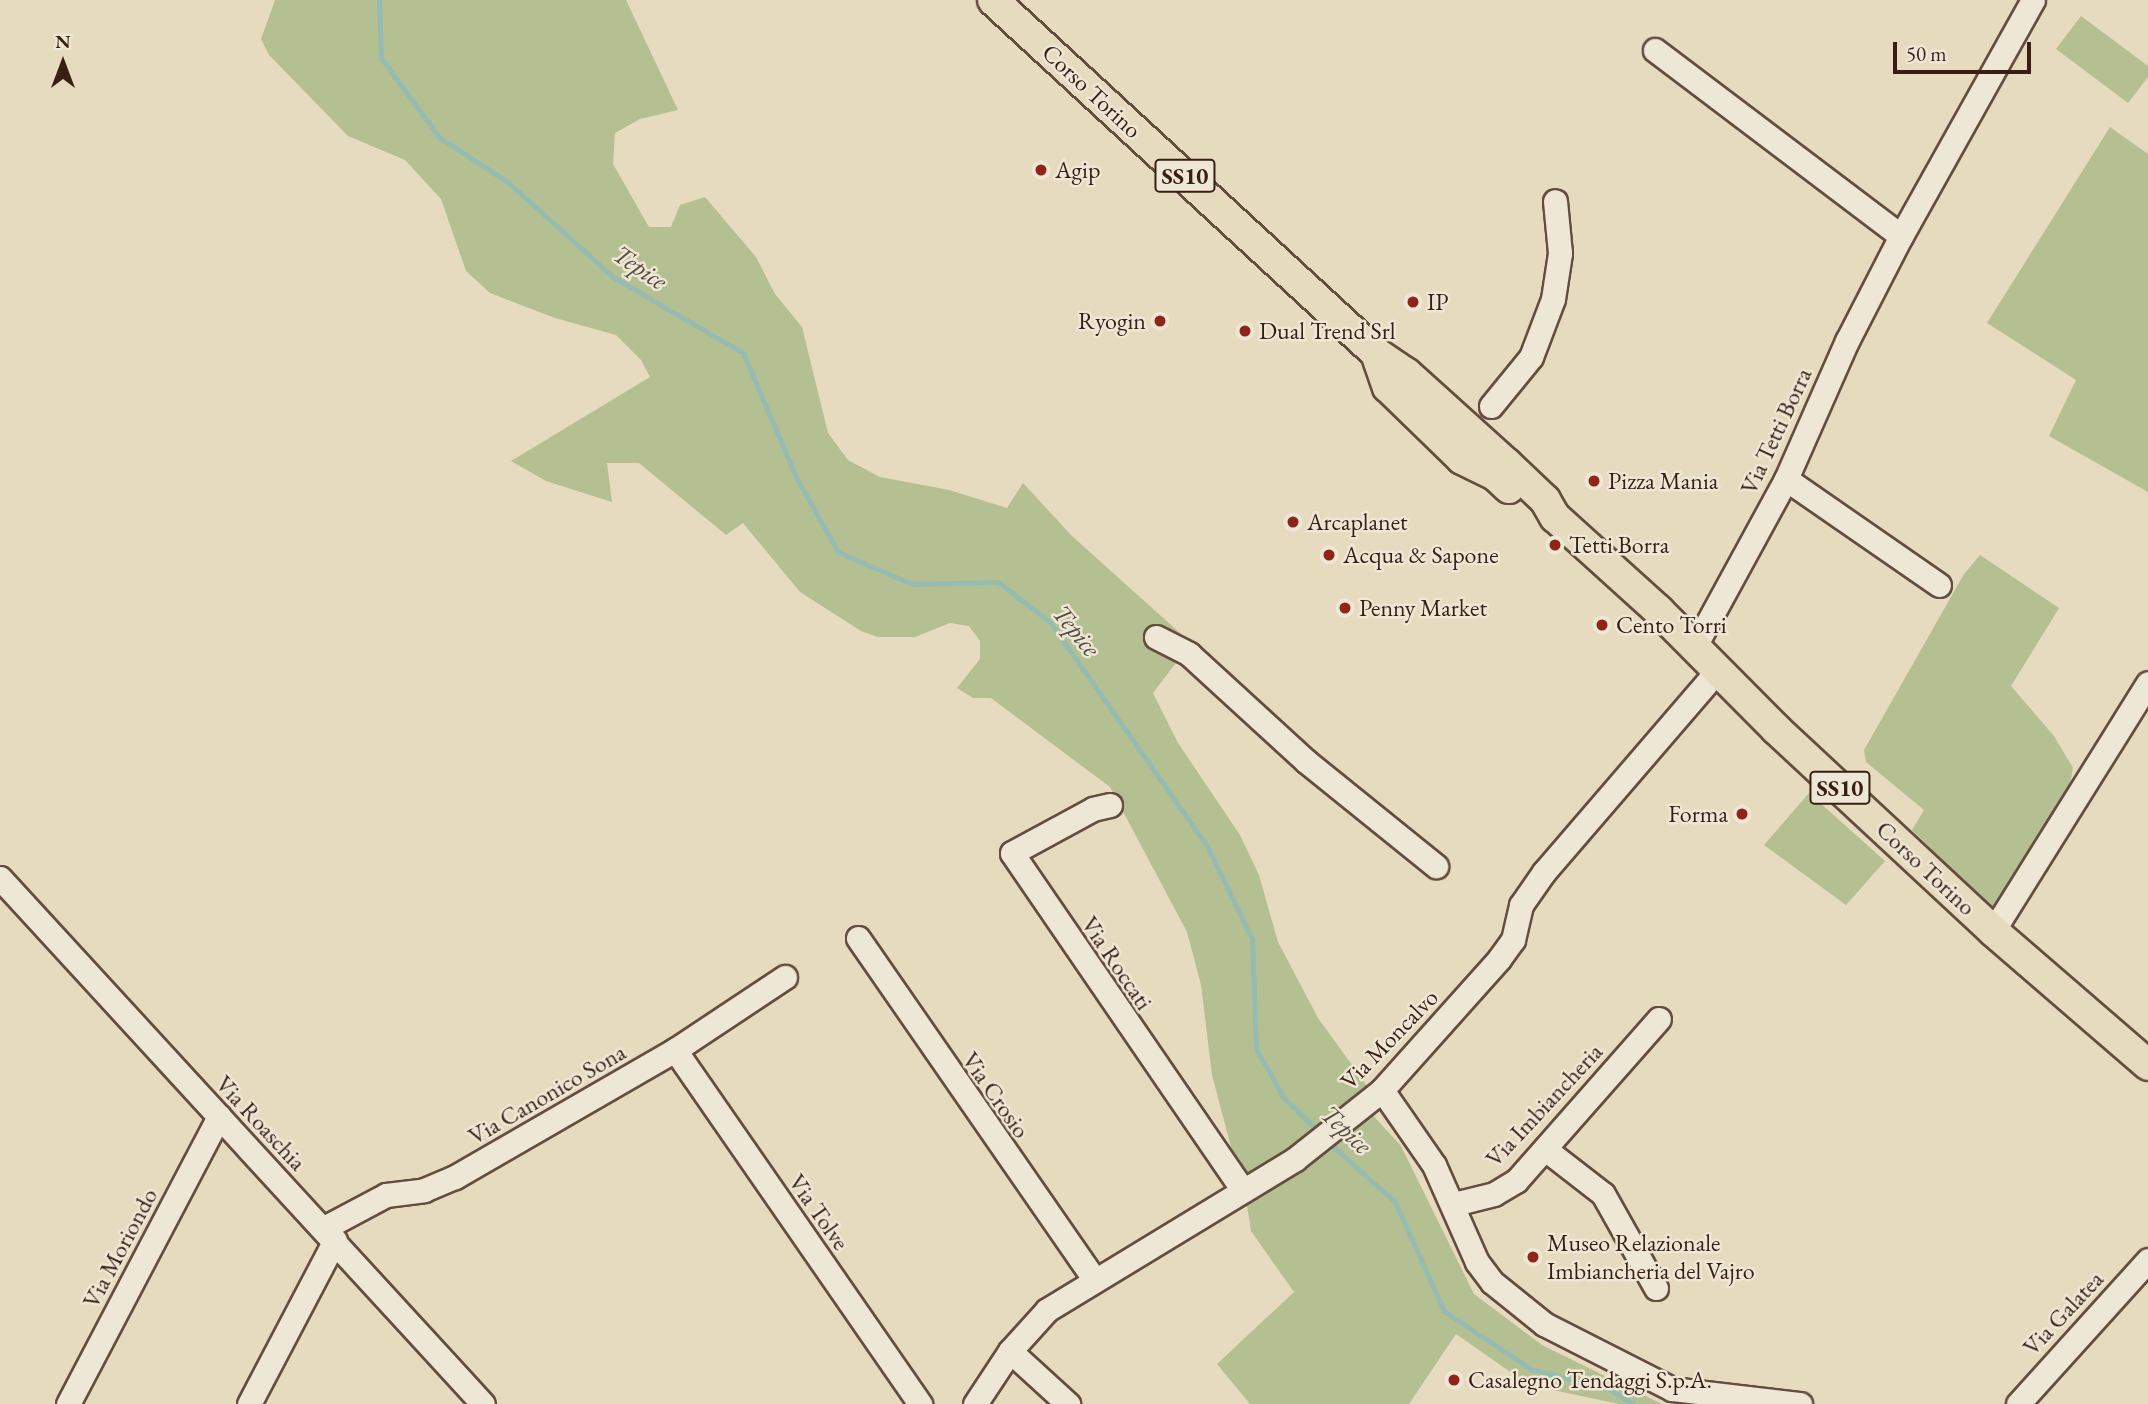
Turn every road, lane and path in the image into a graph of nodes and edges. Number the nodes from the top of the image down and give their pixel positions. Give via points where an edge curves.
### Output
1 (993, 0) edge
2 (2033, 0) edge
3 (1655, 50) dead end
4 (1555, 201) dead end
5 (1901, 236) junction
6 (1477, 449) junction
7 (1786, 479) junction
8 (1939, 585) dead end
9 (1156, 636) dead end
10 (1695, 646) junction
11 (1717, 671) junction
12 (2148, 683) edge
13 (1110, 805) dead end
14 (1436, 866) dead end
15 (0, 878) edge
16 (1993, 931) junction
17 (858, 938) dead end
18 (785, 977) dead end
19 (2090, 1018) junction
20 (1658, 1019) dead end
21 (2148, 1046) edge
22 (675, 1050) junction
23 (2148, 1065) edge
24 (1377, 1094) junction
25 (219, 1116) junction
26 (1545, 1149) junction
27 (1243, 1191) junction
28 (1454, 1204) junction
29 (329, 1234) junction
30 (2148, 1260) edge
31 (1094, 1279) junction
32 (1656, 1288) dead end
33 (1010, 1351) junction
34 (68, 1404) edge
35 (248, 1404) edge
36 (483, 1404) edge
37 (920, 1404) edge
38 (975, 1404) edge
39 (1068, 1404) edge
40 (1801, 1404) edge
41 (2018, 1404) edge

1 - 6 main road, Corso Torino / SS10 via 1376,353 1395,378
2 - 5 street, Via Tetti Borra
3 - 5 street
4 - 6 street via 1555,232 1524,344 1491,406
5 - 7 street, Via Tetti Borra via 1846,341
6 - 10 main road, Corso Torino / SS10 via 1545,499 1555,517
7 - 8 street
7 - 10 street, Via Tetti Borra
9 - 14 street via 1189,654 1307,762
10 - 11 main road, Corso Torino / SS10
11 - 16 main road, Corso Torino / SS10
11 - 24 street, Via Moncalvo via 1544,872 1521,905 1513,940 1499,959
12 - 16 street, Corso Torino
13 - 27 street, Via Roccati via 1093,809 1012,853
15 - 25 street, Via Roaschia
16 - 19 main road, Corso Torino / SS10
17 - 31 street, Via Crosio
18 - 22 street, Via Canonico Sona
19 - 21 main road, Corso Torino / SS10
19 - 23 main road, Corso Torino / SS10
20 - 26 street, Via Imbiancheria
22 - 29 street, Via Canonico Sona via 455,1177 424,1190 386,1195
22 - 37 street, Via Tolve
24 - 27 street, Via Moncalvo via 1295,1159
24 - 28 street
25 - 29 street, Via Roaschia
25 - 34 street, Via Moriondo
26 - 28 street, Via Imbiancheria via 1516,1181 1494,1194
26 - 32 street via 1603,1194
27 - 31 street, Via Moncalvo
28 - 40 street via 1477,1262 1492,1282 1544,1324 1672,1390
29 - 35 street
29 - 36 street, Via Roaschia
30 - 41 street, Via Galatea
31 - 33 street, Via Moncalvo via 1047,1310
33 - 38 street, Via Moncalvo
33 - 39 street

